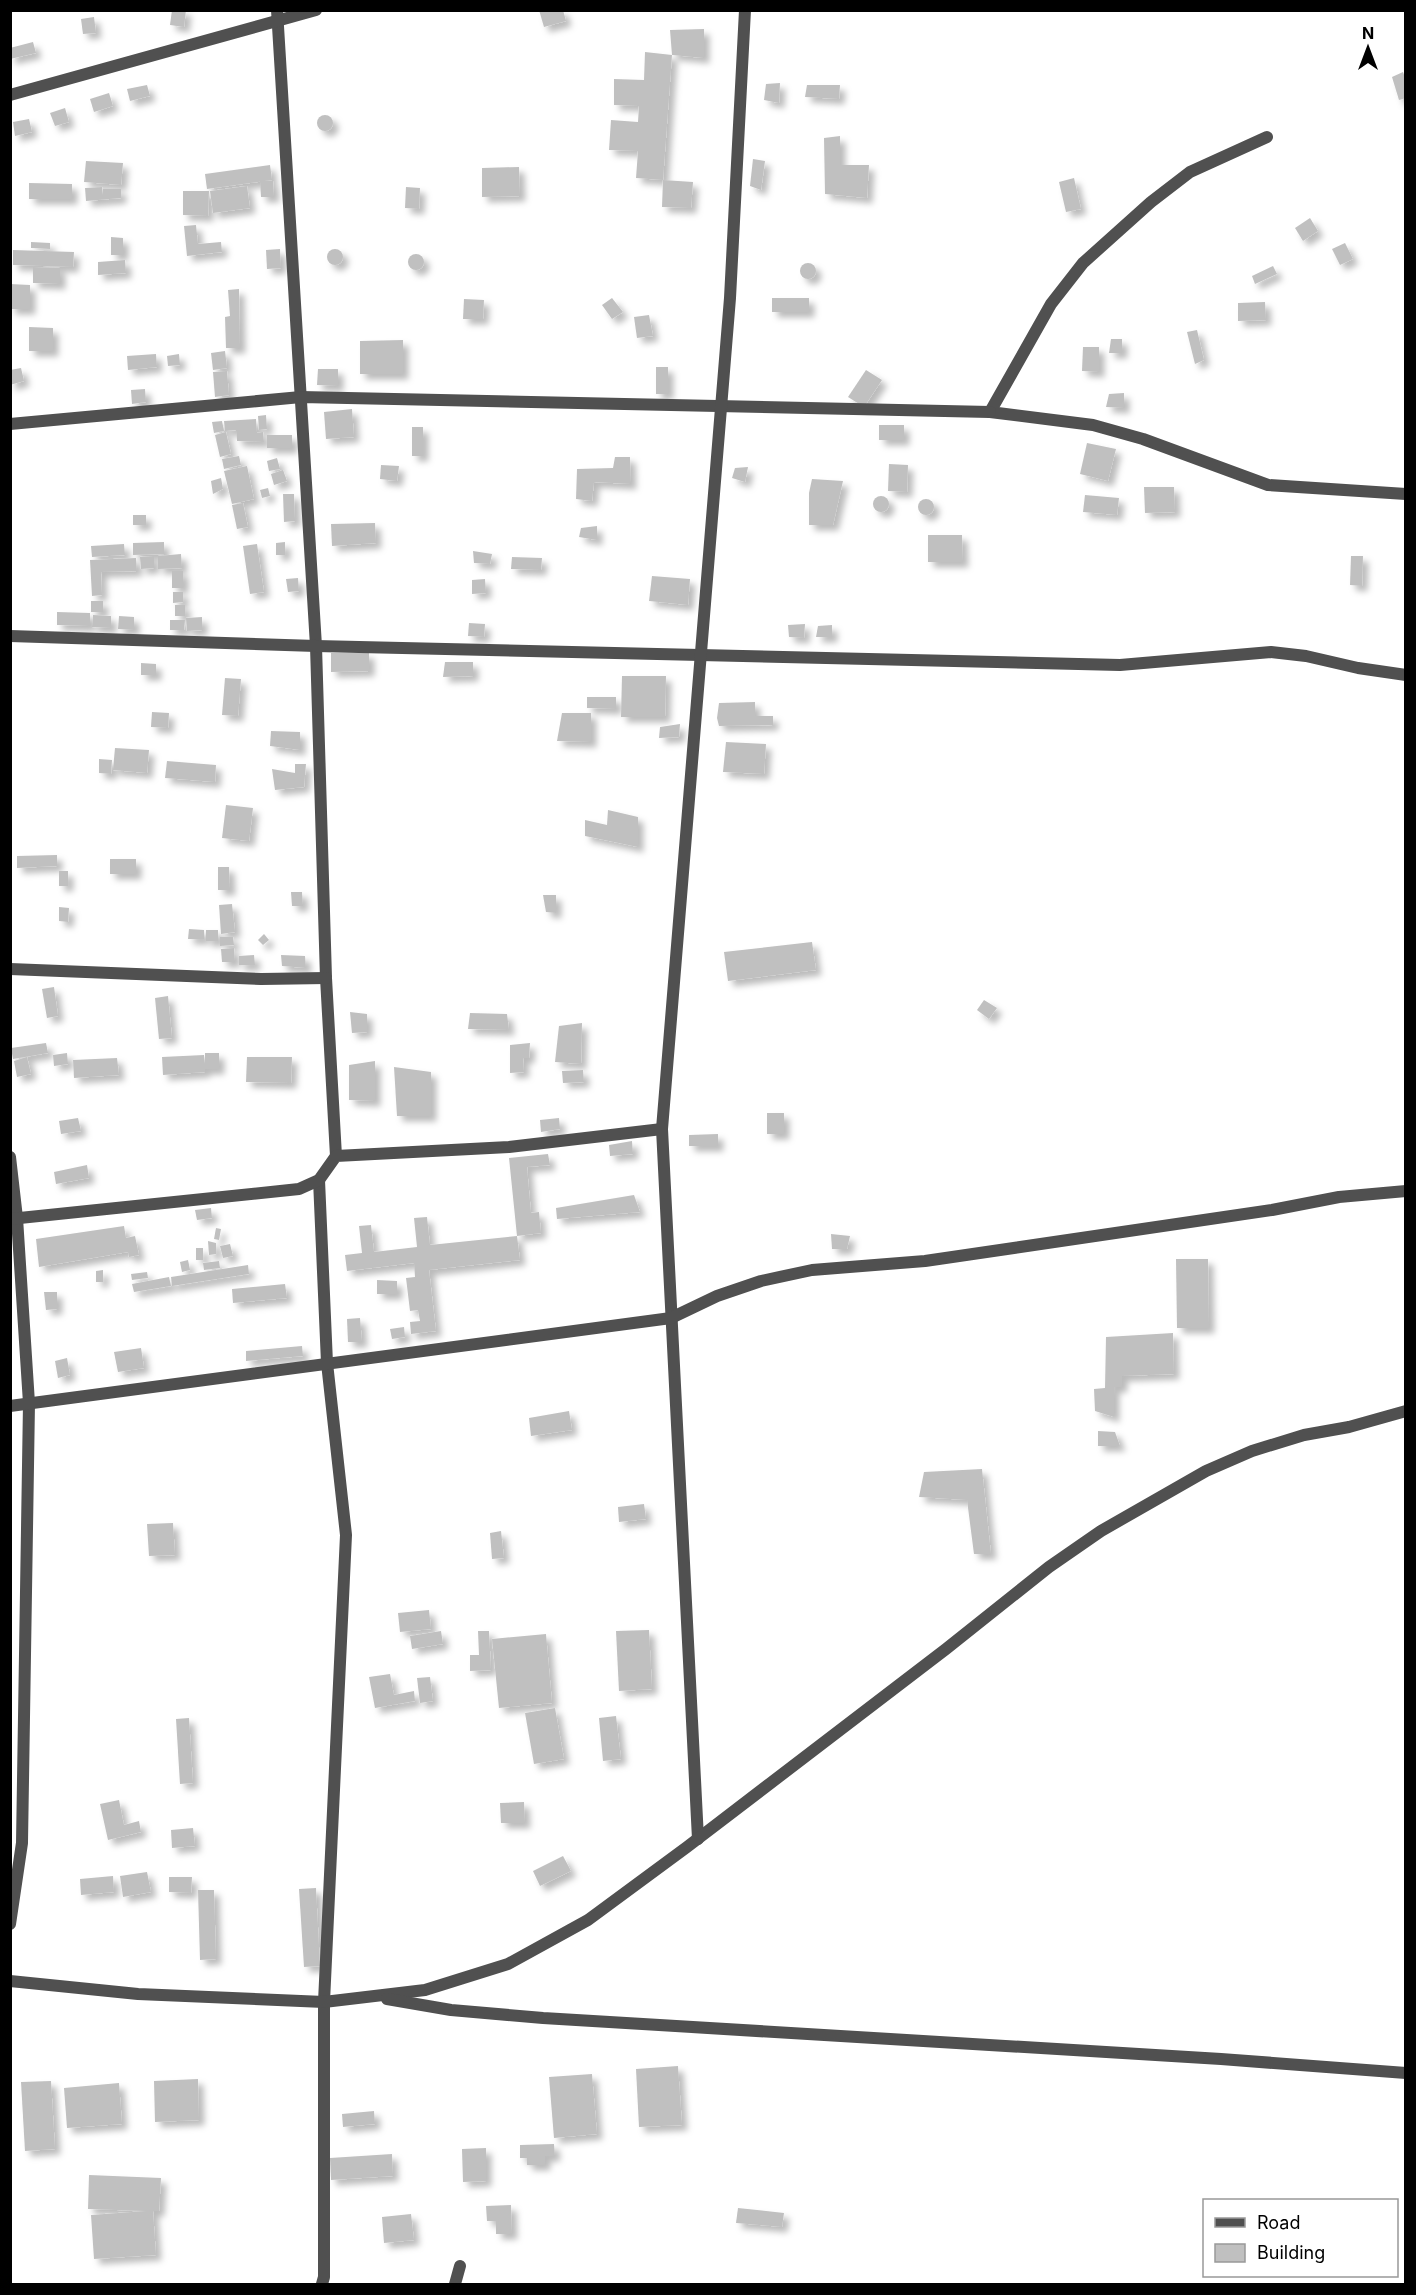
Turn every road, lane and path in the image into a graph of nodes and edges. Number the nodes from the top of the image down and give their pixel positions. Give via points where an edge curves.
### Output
1 (316, 10) edge
2 (745, 10) edge
3 (278, 16) edge
4 (10, 95) edge
5 (1267, 137) dead end
6 (301, 397) junction
7 (720, 405) junction
8 (990, 412) junction
9 (10, 424) edge
10 (1406, 494) edge
11 (10, 636) edge
12 (316, 646) junction
13 (700, 655) junction
14 (1406, 675) edge
15 (10, 969) edge
16 (326, 978) junction
17 (662, 1129) junction
18 (10, 1156) edge
19 (336, 1156) junction
20 (319, 1180) junction
21 (1406, 1191) edge
22 (14, 1218) edge
23 (671, 1317) junction
24 (327, 1362) junction
25 (29, 1403) junction
26 (10, 1406) edge
27 (1406, 1411) edge
28 (698, 1839) junction
29 (10, 1924) edge
30 (10, 1982) edge
31 (374, 1996) junction
32 (324, 2002) junction
33 (1406, 2073) edge
34 (460, 2266) dead end
35 (322, 2284) edge
36 (455, 2284) edge

1 - 3 street
2 - 7 street via 730,298
3 - 4 street
3 - 6 street
5 - 8 street via 1190,172 1083,263 1051,304
6 - 7 street
6 - 9 street
6 - 12 street
7 - 8 street
7 - 13 street
8 - 10 street via 1093,425 1268,485
11 - 12 street
12 - 13 street
12 - 16 street
13 - 14 street via 1120,664 1271,652
13 - 17 street
15 - 16 street
16 - 19 street
17 - 19 street via 508,1147
17 - 23 street
18 - 22 street
19 - 20 street
20 - 22 street via 298,1189
20 - 24 street
21 - 23 street via 1339,1197 925,1261 812,1270 761,1281
22 - 25 street
23 - 24 street
23 - 28 street
24 - 25 street
24 - 32 street via 346,1535
25 - 26 street
25 - 29 street via 22,1843
27 - 28 street via 1252,1450 1206,1471 1101,1531
28 - 31 street via 588,1920 508,1964 426,1990
30 - 32 street via 138,1994
31 - 32 street
31 - 33 street via 451,2010 543,2018
32 - 35 street
34 - 36 street

